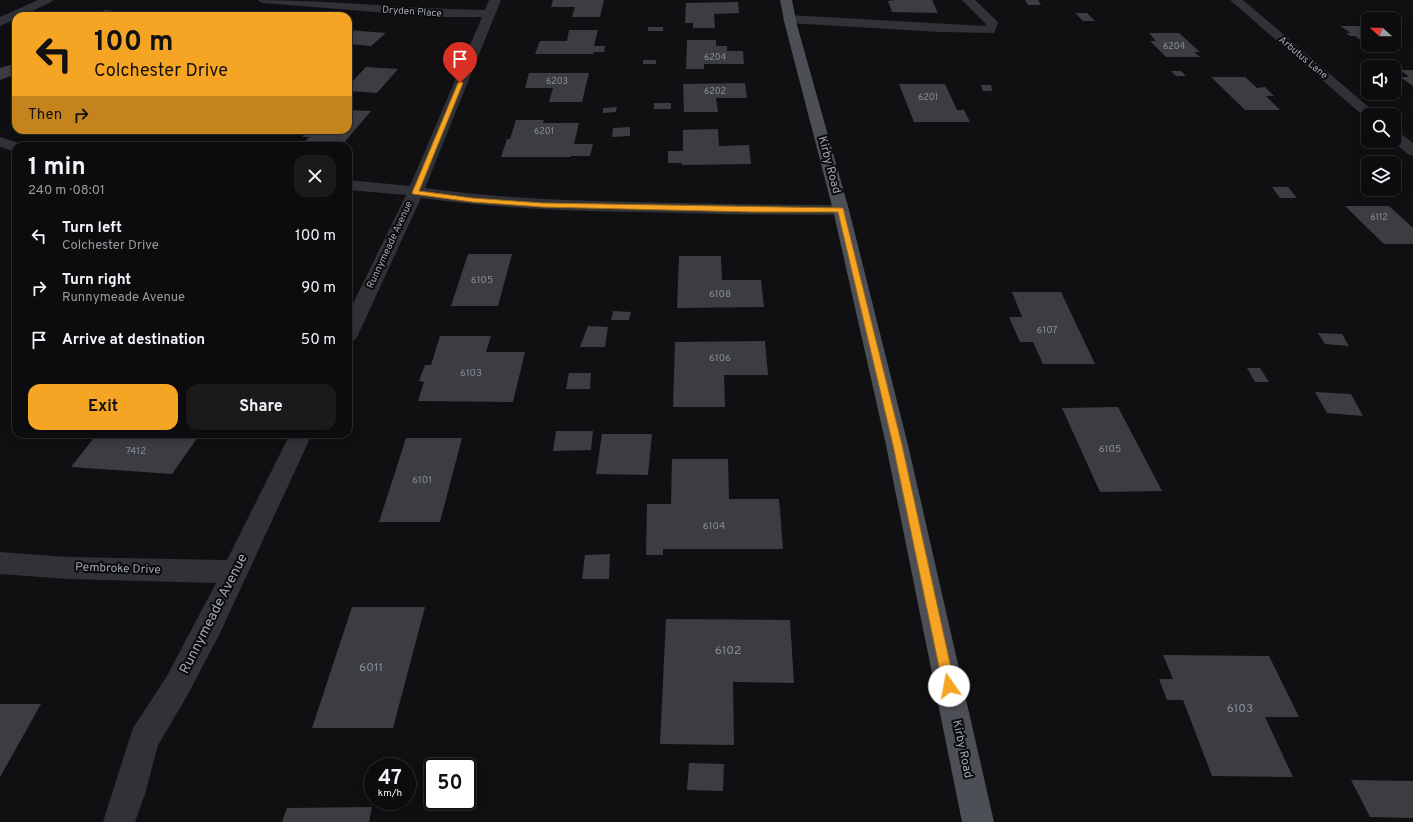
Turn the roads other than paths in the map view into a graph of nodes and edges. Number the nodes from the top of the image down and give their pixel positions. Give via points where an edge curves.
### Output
1 (47, 0) edge
2 (264, 0) edge
3 (968, 0) edge
4 (1236, 0) edge
5 (492, 7) edge
6 (788, 9) edge
7 (21, 12) edge
8 (12, 16) edge
9 (0, 22) edge
10 (1363, 108) edge
11 (1401, 141) edge
12 (0, 142) edge
13 (12, 145) edge
14 (1413, 151) edge
15 (352, 185) edge
16 (415, 193) junction
17 (841, 210) junction
18 (352, 327) edge
19 (299, 438) edge
20 (0, 563) edge
21 (236, 572) junction
22 (124, 808) edge
23 (978, 822) edge

1 - 7 street
2 - 5 street, Dryden Place via 436,14
3 - 6 street via 992,23 990,30 924,28 834,20
4 - 10 street, Arbutus Lane
5 - 16 street, Runnymeade Avenue
6 - 17 main road, Kirby Road
8 - 9 street
11 - 14 street
12 - 13 street
15 - 16 street
16 - 17 street via 542,205
16 - 18 street, Runnymeade Avenue
17 - 23 main road, Kirby Road via 897,445
19 - 21 street, Runnymeade Avenue
20 - 21 street, Pembroke Drive via 68,568
21 - 22 street, Runnymeade Avenue via 177,686 144,739

